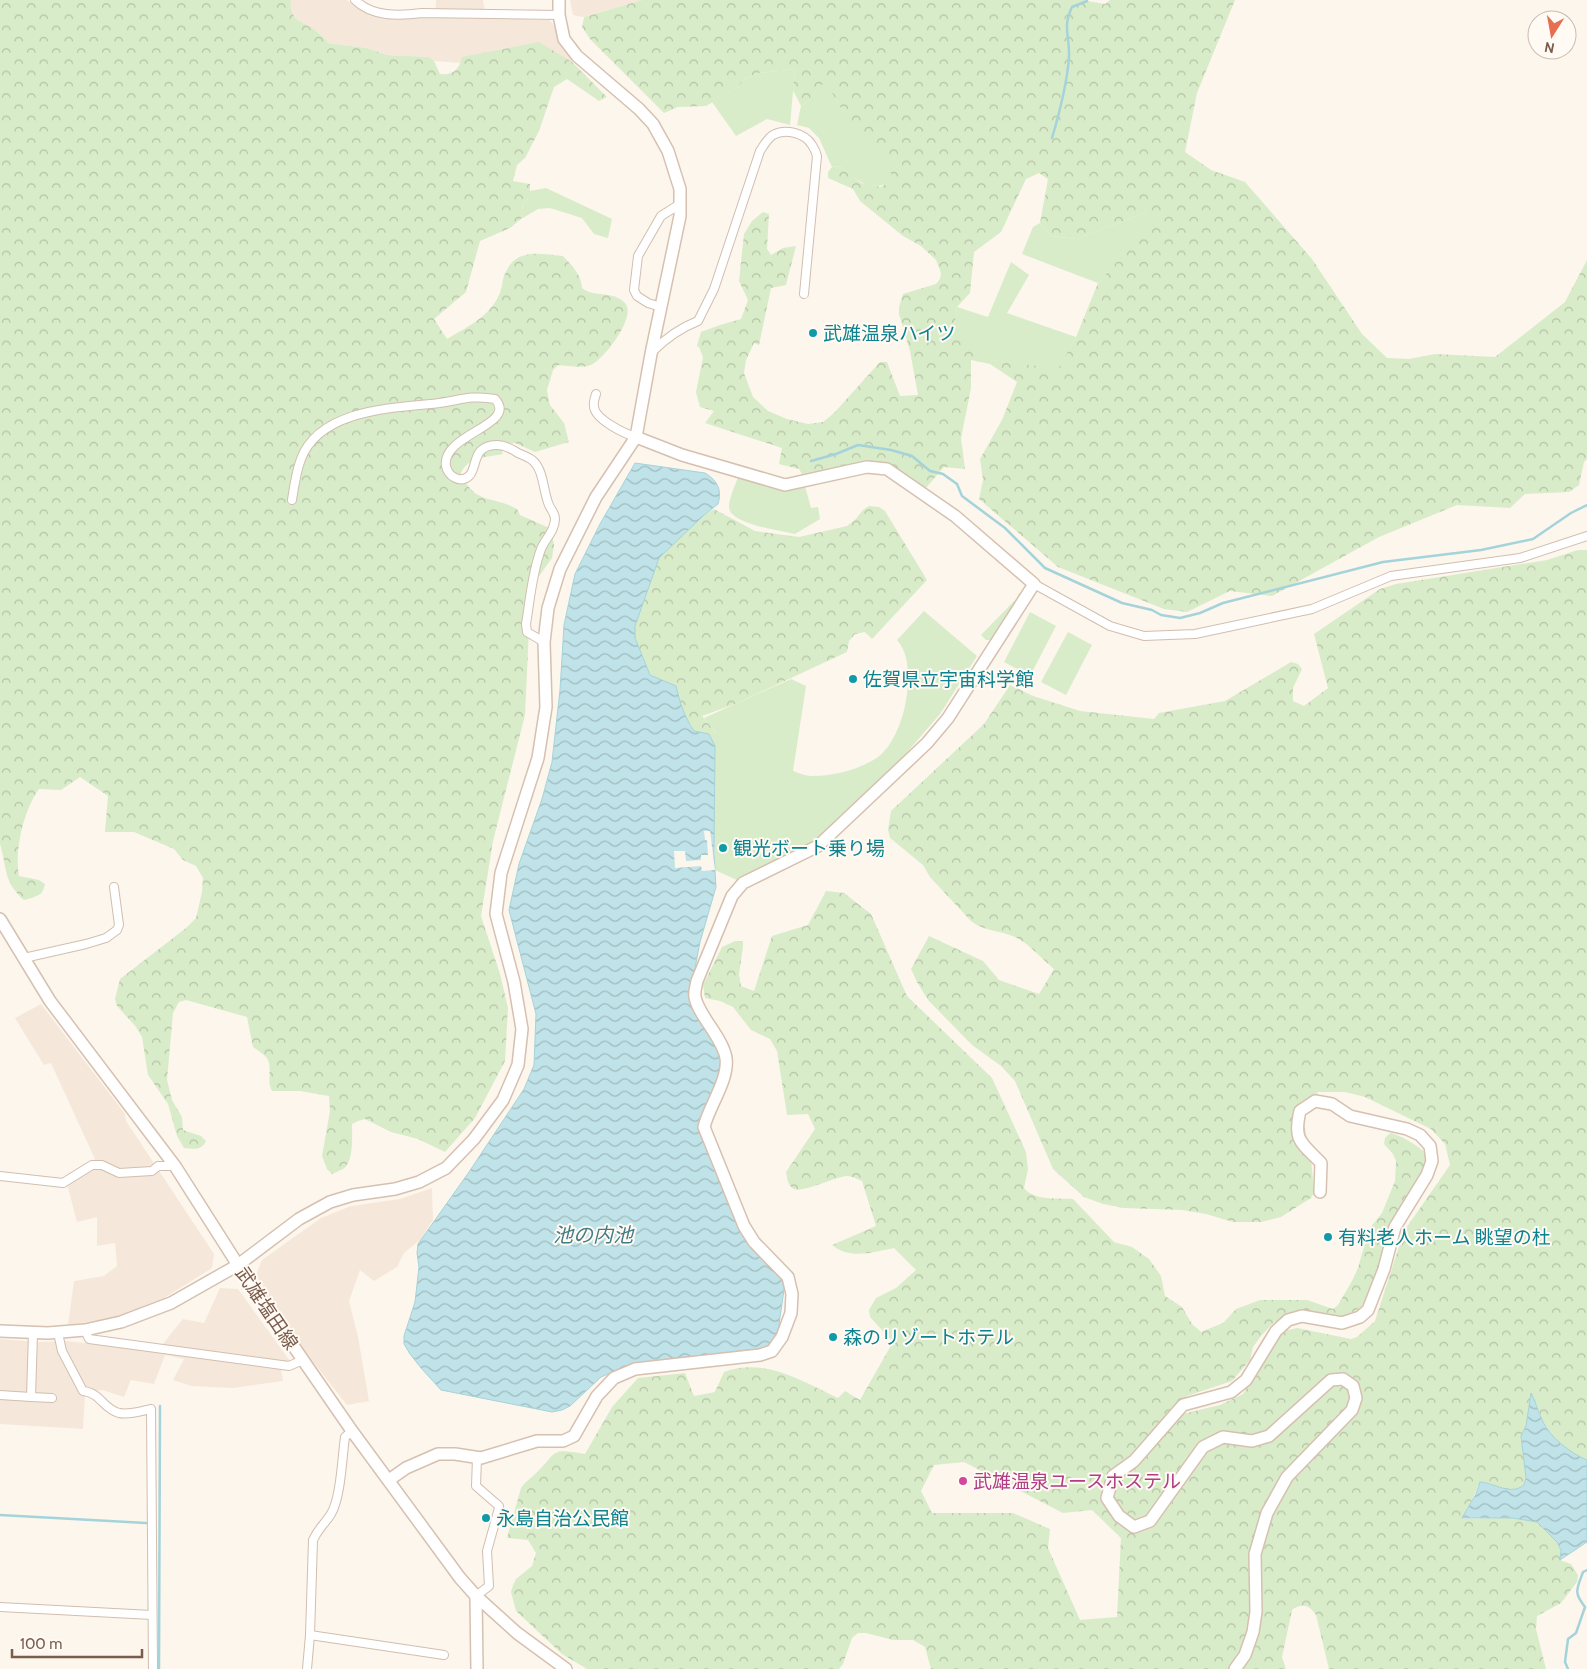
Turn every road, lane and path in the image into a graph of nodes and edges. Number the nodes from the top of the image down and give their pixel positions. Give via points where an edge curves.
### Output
1 (355, 0) edge
2 (559, 0) edge
3 (559, 15) junction
4 (680, 204) junction
5 (804, 294) dead end
6 (661, 307) junction
7 (651, 354) junction
8 (596, 394) dead end
9 (636, 437) junction
10 (292, 500) dead end
11 (1587, 536) edge
12 (1034, 584) junction
13 (544, 642) junction
14 (114, 887) dead end
15 (0, 919) edge
16 (24, 958) junction
17 (175, 1166) junction
18 (0, 1176) edge
19 (1320, 1192) dead end
20 (238, 1265) junction
21 (85, 1330) junction
22 (0, 1331) edge
23 (58, 1332) junction
24 (33, 1333) junction
25 (303, 1360) junction
26 (0, 1395) edge
27 (31, 1397) junction
28 (52, 1398) dead end
29 (352, 1431) junction
30 (476, 1458) junction
31 (389, 1480) junction
32 (476, 1596) junction
33 (0, 1607) edge
34 (152, 1615) junction
35 (310, 1636) junction
36 (444, 1655) dead end
37 (152, 1669) edge
38 (307, 1669) edge
39 (477, 1669) edge
40 (566, 1669) edge
41 (1235, 1669) edge

1 - 3 street via 360,6 384,14
2 - 3 street
3 - 4 street via 564,39 577,56 653,124 668,151 680,188
4 - 6 street
4 - 6 street via 661,216 638,256 634,290 648,303
5 - 7 street via 817,156 806,137 785,132 774,135 760,151 714,288 698,321 666,338
6 - 7 street
7 - 9 street
8 - 9 street via 593,407 598,416 625,434
9 - 12 street via 682,455 785,485 860,468 887,469 955,516
9 - 13 street via 596,497 560,569 548,608
10 - 13 street via 301,459 314,438 330,426 354,415 384,408 441,403 470,396 495,399 500,404 499,415 456,443 446,455 446,465 454,478 468,478 480,451 497,445 533,460 539,468 555,520 536,563 526,624 527,632
11 - 12 street via 1520,558 1391,576 1312,609 1195,634 1144,636 1110,626
12 - 30 street via 948,718 926,743 818,846 743,883 732,896 697,981 695,996 724,1050 726,1060 721,1088 704,1127 744,1226 754,1242 788,1277 792,1294 791,1313 782,1337 772,1351 760,1355 635,1369 614,1378 597,1396 574,1436 563,1441 537,1441
13 - 20 street via 546,706 538,758 501,874 496,914 514,982 522,1029 518,1066 503,1100 474,1139 446,1168 419,1182 330,1202 299,1219
14 - 16 street via 117,930 106,938
15 - 16 street, 武雄塩田線
16 - 17 street, 武雄塩田線 via 50,1001
17 - 18 street via 120,1173 102,1164 92,1165 63,1183
17 - 20 street, 武雄塩田線
19 - 41 street via 1321,1163 1301,1142 1296,1129 1300,1111 1314,1101 1332,1104 1350,1116 1420,1134 1430,1146 1432,1161 1427,1175 1395,1227 1384,1269 1368,1310 1360,1317 1342,1322 1302,1316 1288,1320 1276,1331 1246,1380 1230,1392 1183,1405 1134,1461 1113,1476 1108,1498 1119,1516 1134,1527 1150,1521 1203,1447 1223,1437 1252,1441 1269,1436 1331,1380 1343,1379 1353,1386 1356,1398 1352,1410 1287,1478 1267,1513 1255,1554 1253,1632 1245,1655
20 - 21 street via 172,1303 121,1322
20 - 25 street, 武雄塩田線
21 - 23 street
21 - 25 street via 89,1339 289,1366
22 - 24 street
23 - 24 street
23 - 34 street via 62,1351 82,1391 92,1392 120,1413 151,1409
24 - 27 street
25 - 29 street, 武雄塩田線
26 - 27 street
27 - 28 street
29 - 31 street, 武雄塩田線
29 - 35 street via 345,1437 337,1499 313,1540
30 - 31 street via 438,1454 406,1468
30 - 32 street via 476,1486 499,1506 487,1551 489,1586
31 - 32 street, 武雄塩田線
32 - 39 street
32 - 40 street, 武雄塩田線 via 517,1633
33 - 34 street
34 - 37 street
35 - 36 street
35 - 38 street

